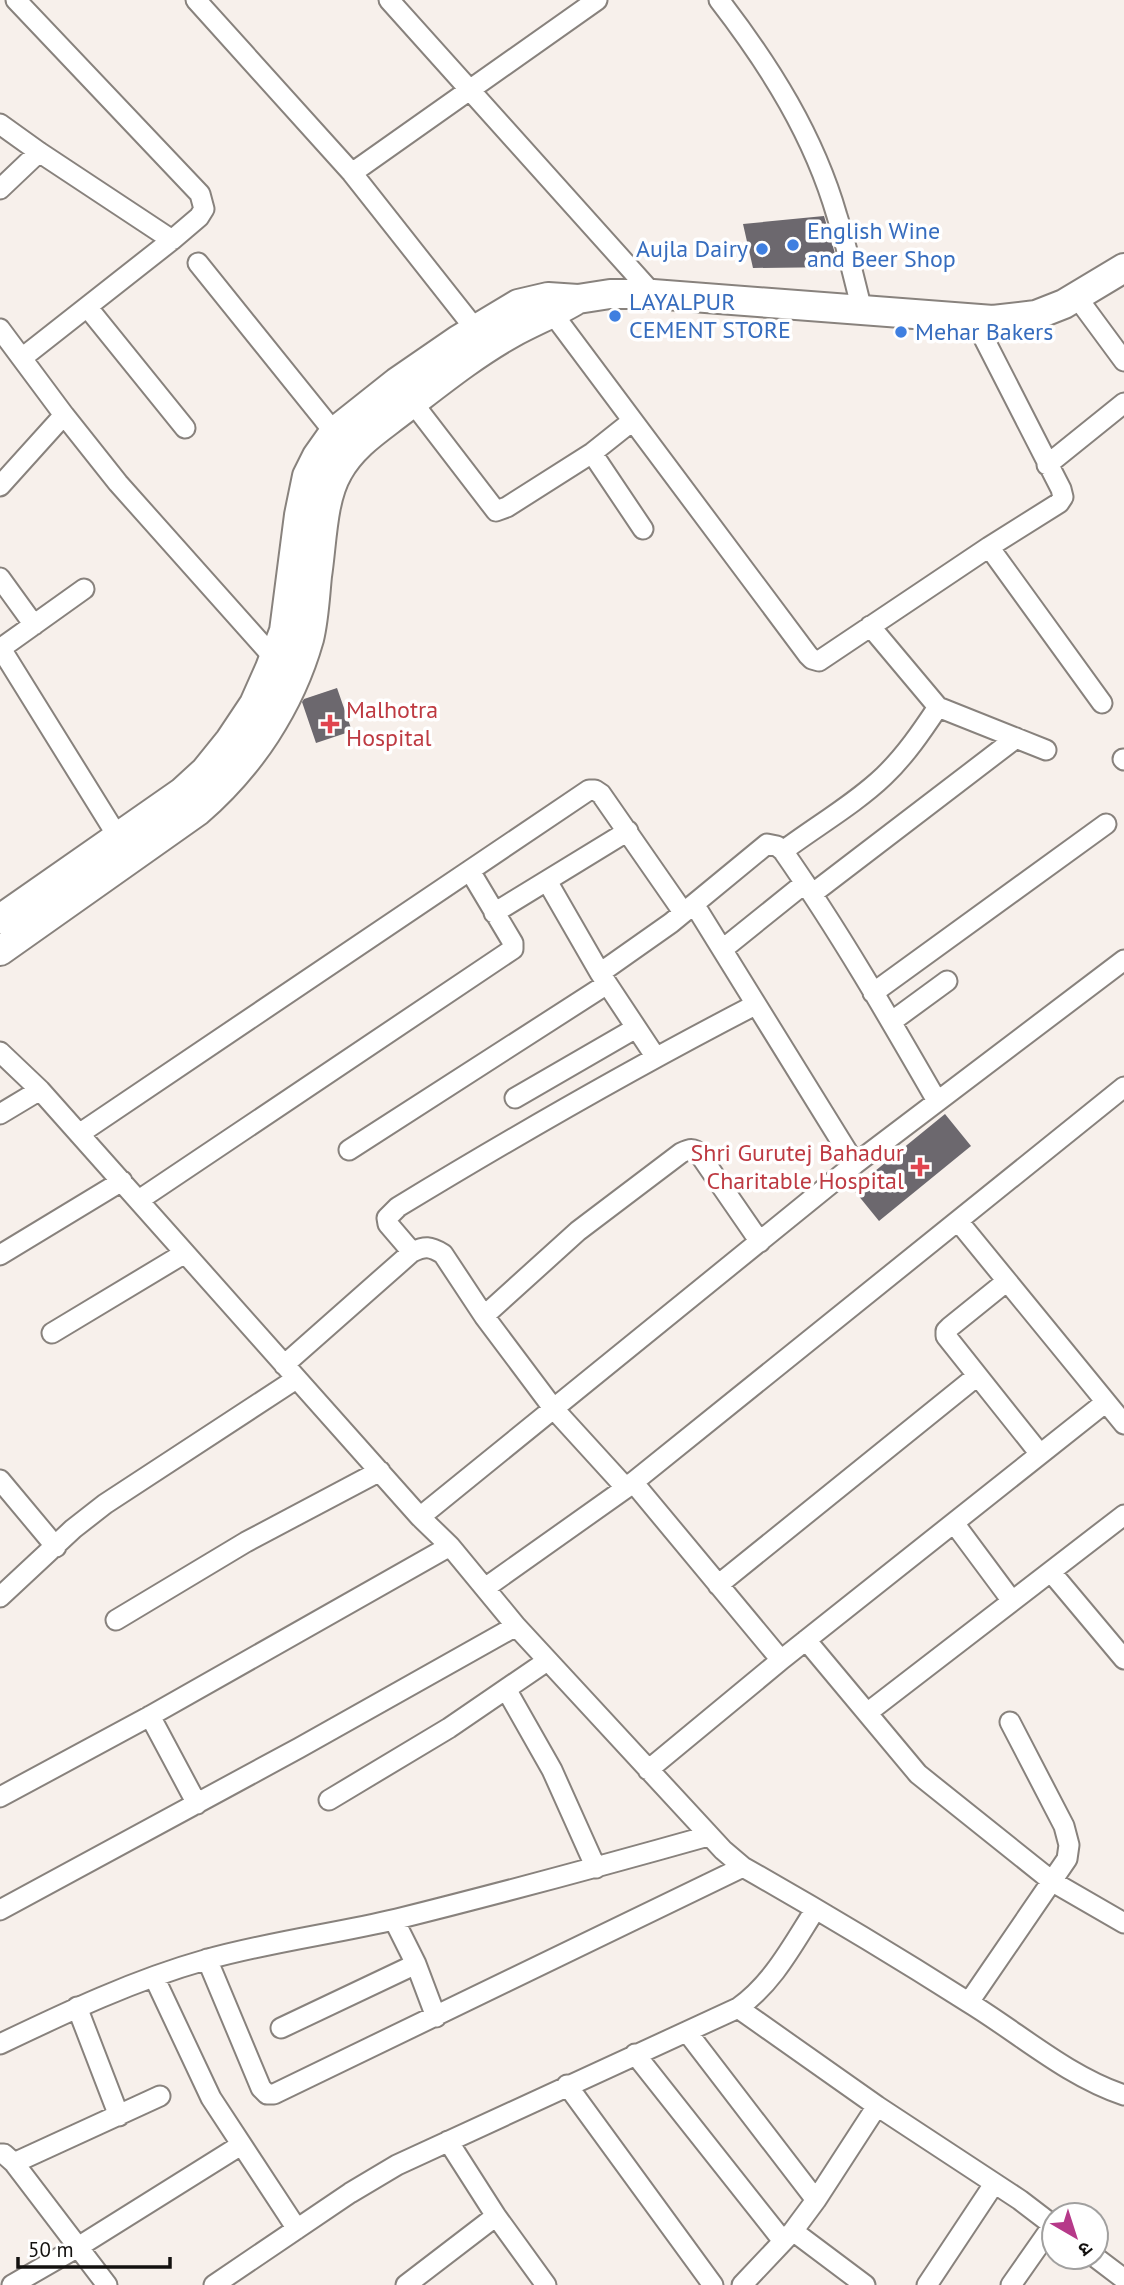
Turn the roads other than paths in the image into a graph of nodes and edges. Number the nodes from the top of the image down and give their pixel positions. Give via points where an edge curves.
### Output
1 (16, 0) edge
2 (196, 0) edge
3 (389, 0) edge
4 (597, 0) edge
5 (719, 0) edge
6 (469, 89) junction
7 (0, 124) edge
8 (39, 152) junction
9 (352, 173) junction
10 (0, 189) edge
11 (172, 240) junction
12 (198, 263) dead end
13 (1124, 268) edge
14 (653, 294) junction
15 (1076, 296) junction
16 (578, 299) junction
17 (88, 307) junction
18 (862, 310) junction
19 (553, 314) junction
20 (974, 319) junction
21 (0, 329) edge
22 (475, 330) junction
23 (22, 358) junction
24 (1124, 361) edge
25 (413, 403) junction
26 (1124, 403) edge
27 (64, 415) junction
28 (631, 422) junction
29 (185, 428) dead end
30 (334, 432) junction
31 (592, 453) junction
32 (1047, 465) junction
33 (0, 486) edge
34 (643, 529) dead end
35 (989, 547) junction
36 (0, 579) edge
37 (84, 589) dead end
38 (34, 625) junction
39 (870, 626) junction
40 (0, 648) edge
41 (274, 658) junction
42 (1102, 703) dead end
43 (938, 707) junction
44 (1016, 738) junction
45 (1046, 750) dead end
46 (1106, 824) dead end
47 (628, 831) junction
48 (118, 837) junction
49 (783, 850) junction
50 (470, 871) junction
51 (547, 881) junction
52 (809, 889) junction
53 (689, 908) junction
54 (494, 913) junction
55 (0, 919) edge
56 (723, 949) junction
57 (0, 951) edge
58 (1124, 960) edge
59 (603, 979) junction
60 (947, 981) dead end
61 (873, 993) junction
62 (755, 1005) junction
63 (891, 1022) junction
64 (636, 1028) junction
65 (0, 1052) edge
66 (656, 1056) junction
67 (1124, 1087) edge
68 (40, 1090) junction
69 (514, 1098) dead end
70 (937, 1101) junction
71 (0, 1114) edge
72 (79, 1134) junction
73 (349, 1150) dead end
74 (855, 1164) junction
75 (122, 1181) junction
76 (139, 1200) junction
77 (958, 1221) junction
78 (760, 1242) junction
79 (412, 1252) junction
80 (185, 1253) junction
81 (0, 1255) edge
82 (1007, 1281) junction
83 (484, 1316) junction
84 (52, 1333) dead end
85 (290, 1372) junction
86 (977, 1376) junction
87 (1106, 1402) junction
88 (553, 1408) junction
89 (1123, 1421) edge
90 (1040, 1454) junction
91 (380, 1471) junction
92 (0, 1480) edge
93 (629, 1485) junction
94 (1124, 1515) edge
95 (420, 1517) junction
96 (954, 1523) junction
97 (450, 1546) junction
98 (56, 1547) junction
99 (1051, 1572) junction
100 (4, 1585) edge
101 (718, 1585) junction
102 (485, 1588) junction
103 (1012, 1601) junction
104 (116, 1620) dead end
105 (516, 1626) junction
106 (806, 1640) junction
107 (1124, 1659) edge
108 (781, 1660) junction
109 (547, 1661) junction
110 (506, 1689) junction
111 (867, 1713) junction
112 (150, 1716) junction
113 (1010, 1721) dead end
114 (648, 1770) junction
115 (0, 1797) edge
116 (330, 1800) dead end
117 (197, 1804) junction
118 (708, 1836) junction
119 (743, 1867) junction
120 (596, 1868) junction
121 (1053, 1882) junction
122 (2, 1906) edge
123 (815, 1910) junction
124 (394, 1920) junction
125 (1124, 1923) edge
126 (206, 1959) junction
127 (415, 1964) junction
128 (154, 1977) junction
129 (969, 2002) junction
130 (77, 2007) junction
131 (737, 2008) junction
132 (436, 2017) junction
133 (281, 2028) dead end
134 (687, 2032) junction
135 (0, 2044) edge
136 (635, 2054) junction
137 (568, 2085) junction
138 (160, 2095) dead end
139 (1124, 2095) edge
140 (877, 2106) junction
141 (120, 2116) junction
142 (447, 2141) junction
143 (241, 2145) junction
144 (7, 2159) edge
145 (994, 2184) junction
146 (816, 2200) junction
147 (496, 2216) junction
148 (1040, 2216) edge
149 (297, 2229) junction
150 (788, 2236) junction
151 (1040, 2245) edge
152 (78, 2247) junction
153 (852, 2282) edge
154 (12, 2285) edge
155 (107, 2285) edge
156 (214, 2285) edge
157 (405, 2285) edge
158 (546, 2285) edge
159 (713, 2285) edge
160 (742, 2285) edge
161 (926, 2285) edge
162 (1011, 2285) edge

1 - 11 street via 200,194 204,209
2 - 9 street
3 - 6 street
4 - 6 street
5 - 18 street via 756,48 803,128 837,215
6 - 9 street
6 - 14 street
7 - 8 street
8 - 10 street
8 - 11 street
9 - 22 street
11 - 17 street
12 - 30 street
13 - 15 highway
14 - 16 highway
14 - 18 highway
15 - 20 highway via 1036,315
15 - 24 street
16 - 19 highway
16 - 22 highway via 548,297 519,304
17 - 23 street
17 - 29 street
18 - 20 highway
19 - 25 highway via 481,352
19 - 28 street
20 - 32 street
21 - 23 street
22 - 30 highway via 397,382
23 - 27 street
25 - 31 street via 496,511
25 - 57 highway via 353,450 332,484 309,637 276,717 251,755 224,789 198,811
26 - 32 street
27 - 33 street
27 - 41 street via 118,483
28 - 31 street
28 - 39 street via 812,659 825,659
30 - 41 highway via 307,476 284,631
31 - 34 street
32 - 35 street via 1061,489 1059,503
35 - 39 street
35 - 42 street
36 - 38 street
37 - 38 street
38 - 40 street
39 - 43 street
40 - 48 street
41 - 48 highway via 254,704 205,771
43 - 44 street
43 - 49 street via 881,778
44 - 45 street
44 - 52 street
46 - 61 street
47 - 50 street via 601,794 589,790
47 - 51 street
47 - 53 street
48 - 55 highway
49 - 52 street
49 - 53 street via 767,844
50 - 54 street
50 - 72 street
51 - 54 street
51 - 59 street
52 - 56 street
52 - 61 street
53 - 56 street
53 - 59 street
54 - 76 street via 513,943 507,955
56 - 62 street
58 - 70 street
59 - 64 street
59 - 73 street
60 - 63 street
61 - 63 street
62 - 66 street
62 - 74 street
63 - 70 street
64 - 66 street
64 - 69 street
65 - 68 street
66 - 79 street via 398,1208 387,1218 388,1224
67 - 77 street
68 - 71 street
68 - 72 street
70 - 74 street
72 - 75 street
74 - 78 street
75 - 76 street
75 - 81 street
76 - 80 street
77 - 82 street
77 - 93 street
78 - 83 street via 697,1150 691,1149 578,1231
78 - 88 street
79 - 83 street via 424,1246 443,1254
79 - 85 street
80 - 84 street
80 - 85 street
82 - 86 street via 946,1331
82 - 87 street
83 - 88 street
85 - 91 street
85 - 98 street via 105,1504
86 - 90 street
86 - 101 street
87 - 89 street
87 - 90 street
88 - 93 street
88 - 95 street
90 - 96 street
91 - 95 street
91 - 104 street via 246,1542
92 - 98 street
93 - 101 street
93 - 102 street
94 - 99 street
95 - 97 street
96 - 103 street
96 - 106 street
97 - 102 street
97 - 112 street
98 - 100 street
99 - 103 street
99 - 107 street
101 - 108 street
102 - 105 street
103 - 111 street
105 - 109 street
105 - 117 street
106 - 108 street
106 - 111 street
108 - 114 street
109 - 110 street
109 - 114 street
110 - 116 street
110 - 120 street via 552,1770
111 - 121 street via 918,1774
112 - 115 street
112 - 117 street
113 - 121 street via 1069,1844 1067,1859
114 - 118 street
117 - 122 street
118 - 119 street
118 - 120 street
119 - 123 street
119 - 132 street
120 - 124 street
121 - 125 street
121 - 129 street
123 - 129 street
123 - 131 street via 775,1973
124 - 126 street
124 - 127 street
126 - 128 street
126 - 132 street via 267,2094
127 - 132 street
127 - 133 street
128 - 130 street
128 - 143 street via 211,2098
129 - 139 street via 1079,2074
130 - 135 street
130 - 141 street
131 - 134 street
131 - 140 street
134 - 136 street
134 - 146 street
136 - 137 street
136 - 150 street
137 - 142 street
137 - 159 street
138 - 141 street
140 - 145 street
140 - 146 street
141 - 144 street
142 - 147 street
142 - 149 street via 397,2165
143 - 149 street
143 - 152 street
144 - 152 street
145 - 148 street
145 - 161 street
146 - 150 street
147 - 157 street
147 - 158 street
149 - 156 street
150 - 153 street
150 - 160 street
151 - 162 street
152 - 154 street
152 - 155 street

